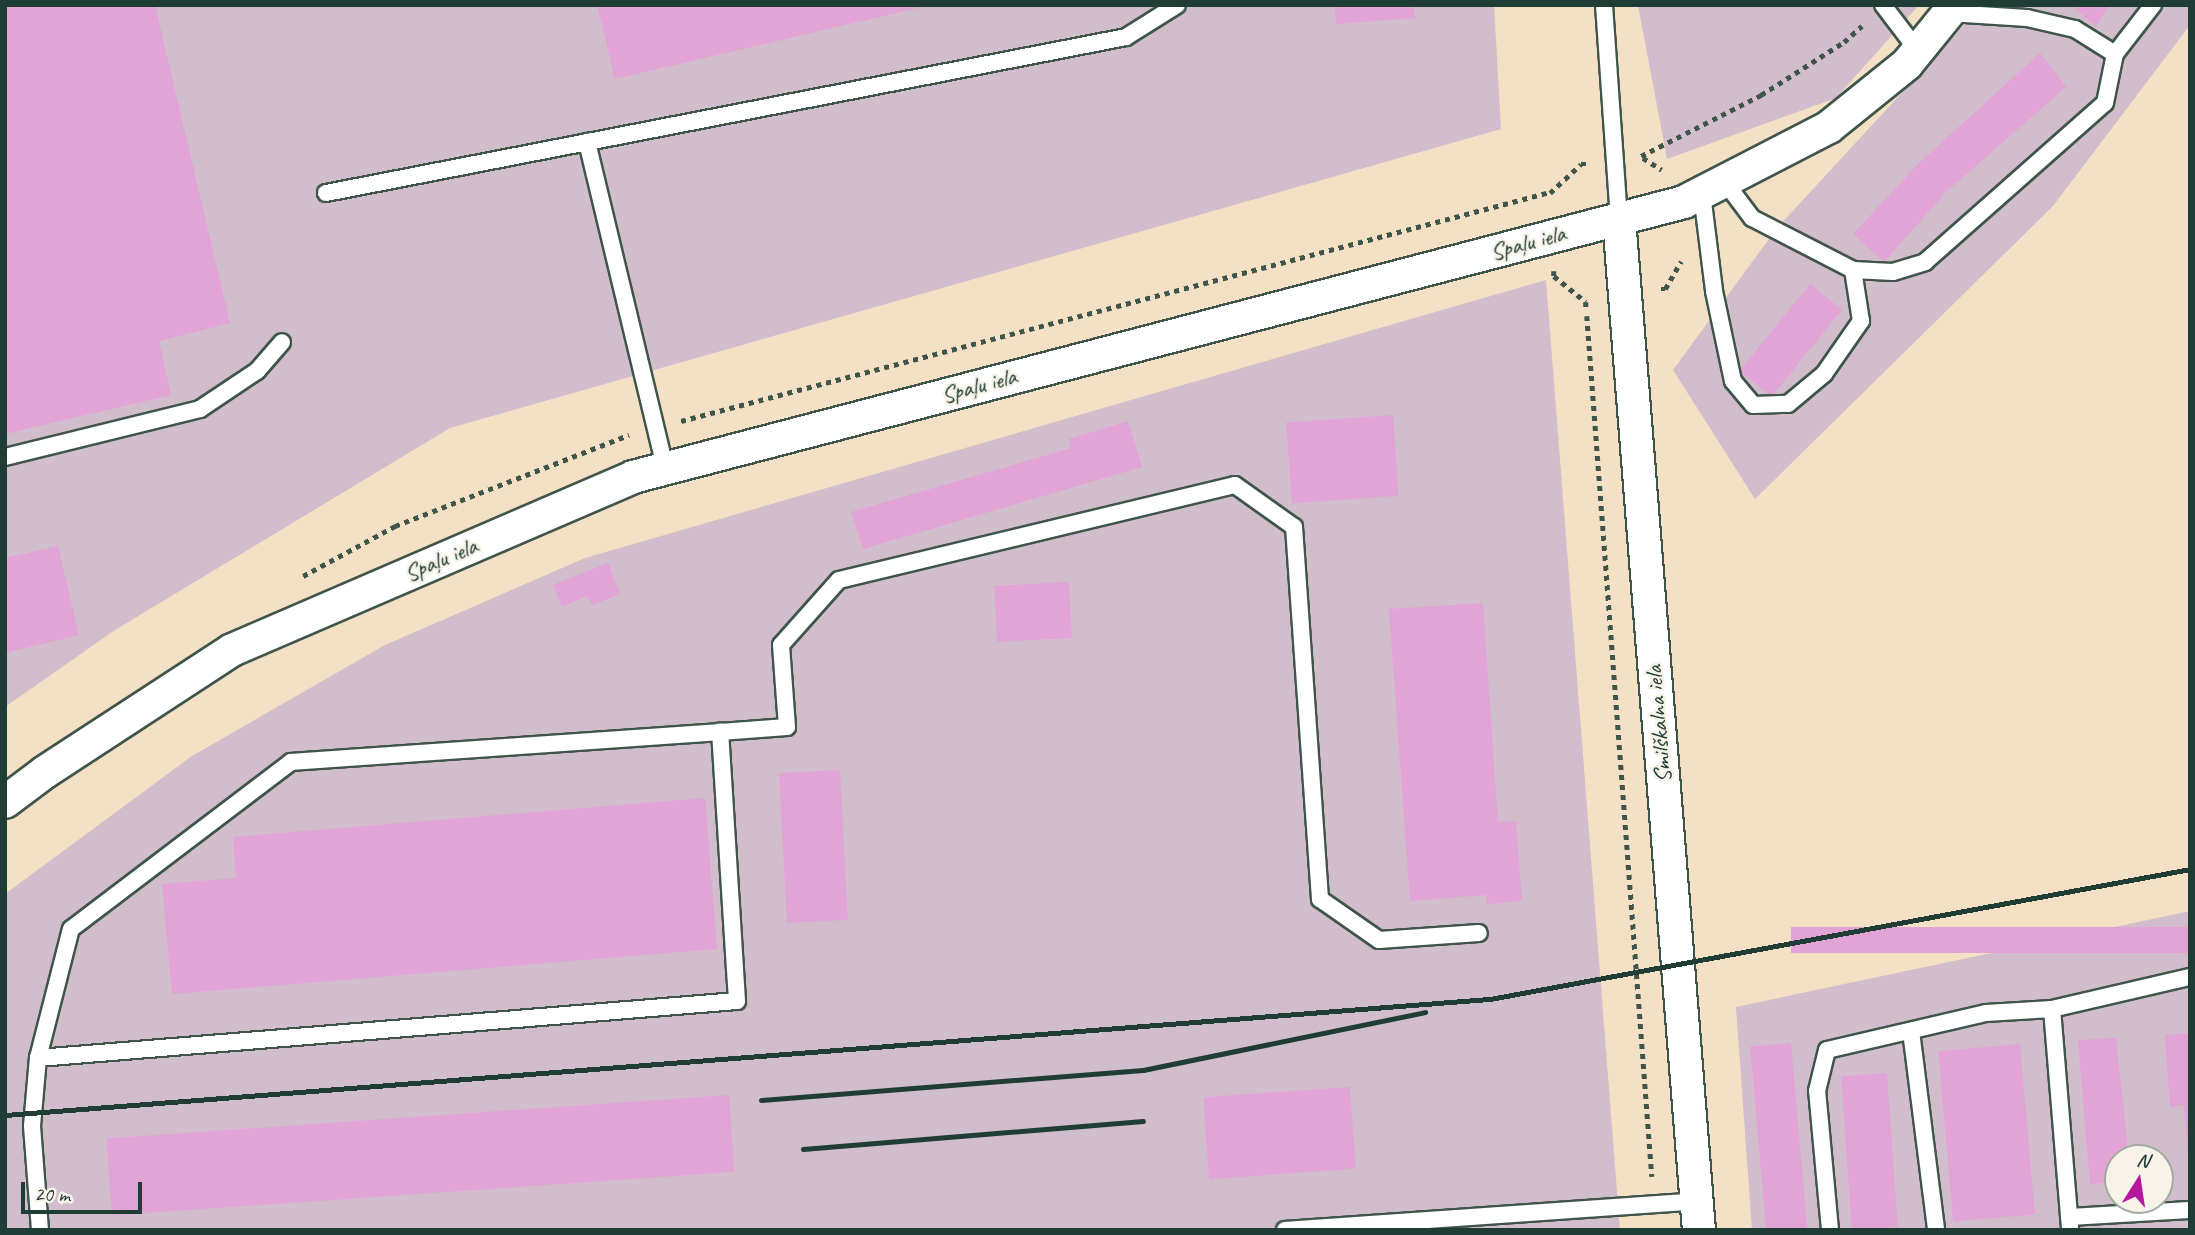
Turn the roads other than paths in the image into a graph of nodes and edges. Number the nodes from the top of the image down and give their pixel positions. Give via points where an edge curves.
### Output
1 (1177, 5) edge
2 (1604, 5) edge
3 (2153, 5) edge
4 (1883, 6) edge
5 (1952, 9) edge
6 (1918, 51) junction
7 (2115, 54) junction
8 (587, 142) junction
9 (1714, 188) junction
10 (326, 193) dead end
11 (1619, 219) junction
12 (1853, 270) junction
13 (282, 342) dead end
14 (5, 457) edge
15 (665, 468) junction
16 (720, 732) junction
17 (5, 802) edge
18 (1479, 933) dead end
19 (2190, 976) edge
20 (2052, 1009) junction
21 (1911, 1031) junction
22 (38, 1058) junction
23 (2190, 1210) edge
24 (1698, 1215) edge
25 (1512, 1222) edge
26 (2070, 1223) edge
27 (40, 1230) edge
28 (1285, 1230) edge
29 (1830, 1230) edge
30 (1936, 1230) edge

1 - 8 lane via 1126,37
2 - 11 lane
3 - 7 lane
4 - 6 lane
5 - 6 street, Spaļu iela
5 - 7 lane via 2075,29
6 - 9 street, Spaļu iela via 1829,127
7 - 12 lane via 2105,103 1925,262 1894,272
8 - 10 lane
8 - 15 lane
9 - 11 street, Spaļu iela via 1684,202
9 - 12 lane via 1752,218
9 - 12 lane via 1714,291 1733,381 1752,405 1788,404 1824,374 1861,321
11 - 15 street, Spaļu iela
11 - 24 street, Smilškalna iela
13 - 14 lane via 257,371 200,409
15 - 17 street, Spaļu iela via 633,477 232,650
16 - 18 lane via 787,727 781,645 839,580 1235,485 1294,527 1321,899 1378,940
16 - 22 lane via 291,762 71,929
16 - 22 lane via 737,1001
19 - 20 lane
20 - 21 lane via 1986,1013
20 - 26 lane
21 - 29 lane via 1827,1050 1817,1091
21 - 30 lane
22 - 27 lane via 32,1126
23 - 26 lane
24 - 25 lane via 1654,1204
25 - 28 lane

